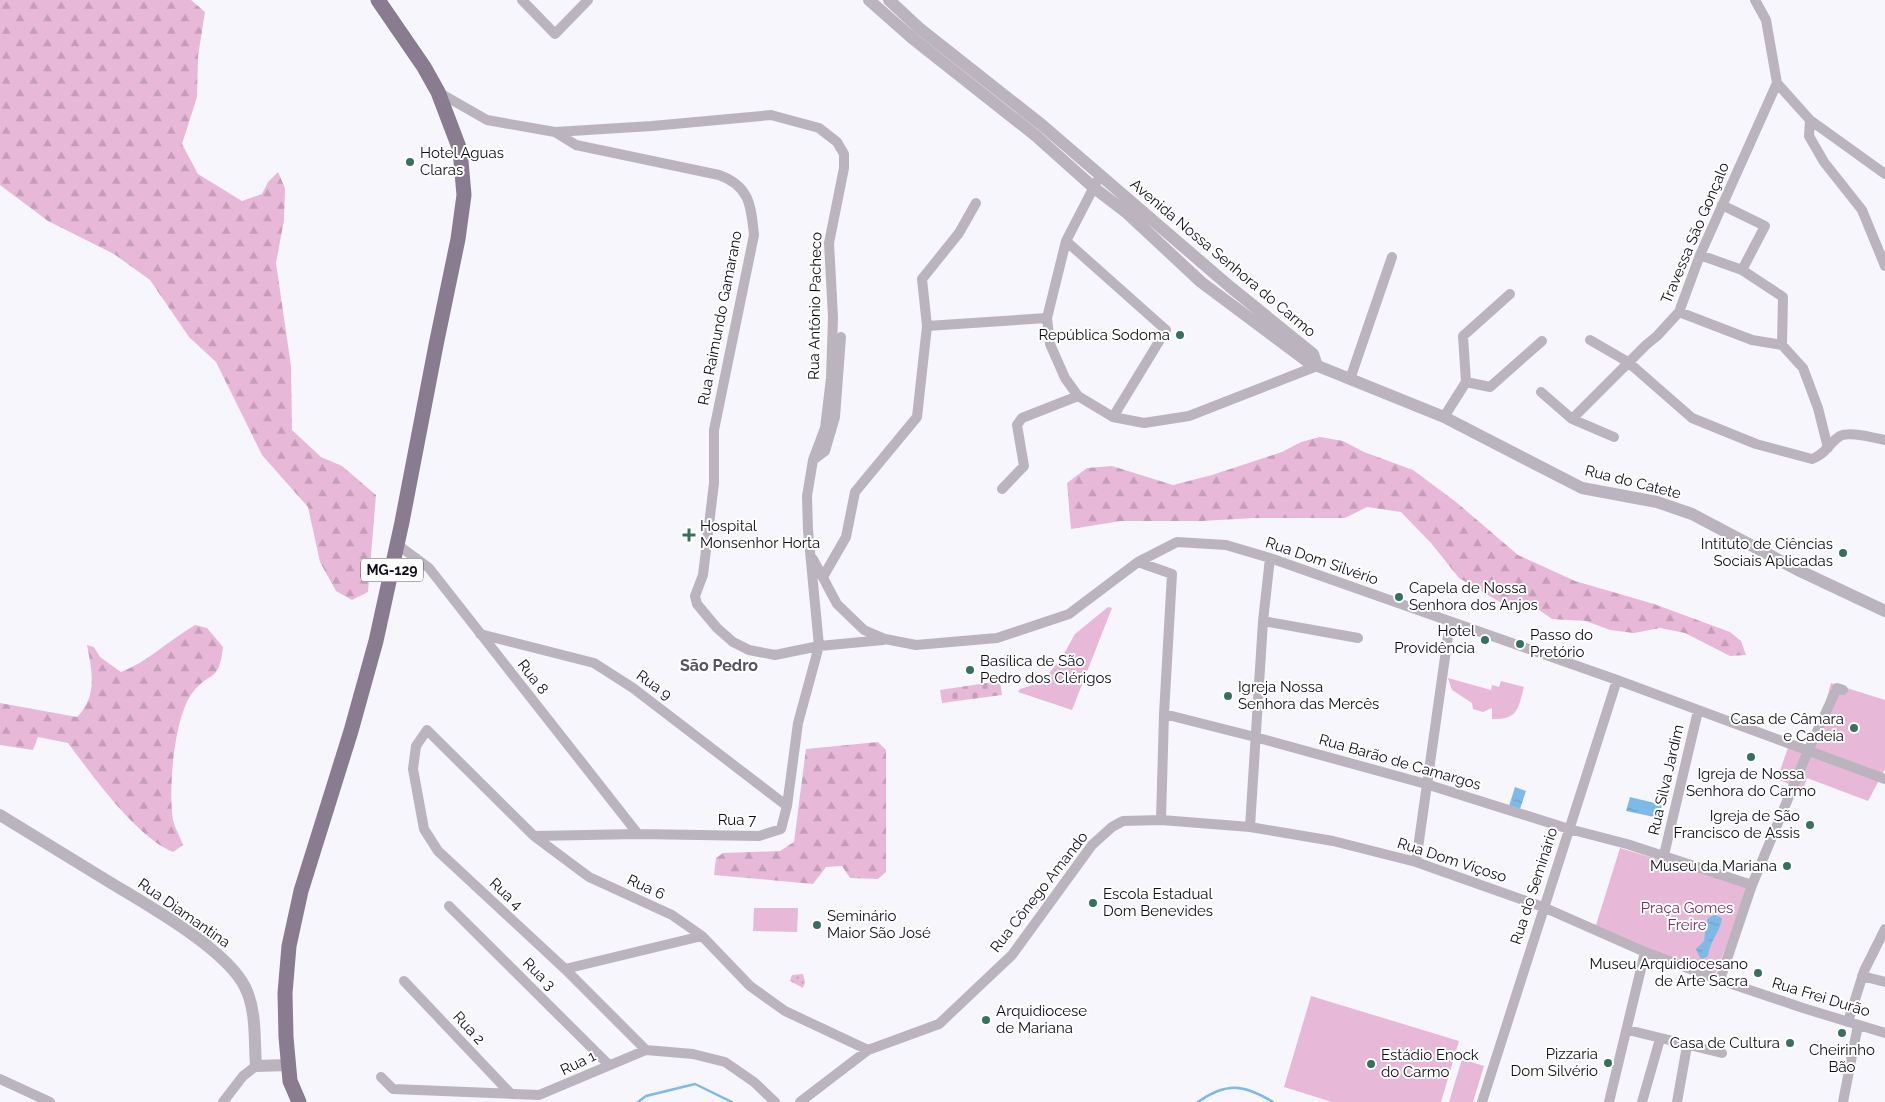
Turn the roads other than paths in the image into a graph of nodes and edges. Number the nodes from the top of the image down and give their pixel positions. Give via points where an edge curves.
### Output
1 (378, 0) edge
2 (522, 0) edge
3 (588, 0) edge
4 (869, 0) edge
5 (889, 0) edge
6 (1756, 0) edge
7 (955, 63) junction
8 (1778, 83) junction
9 (438, 92) junction
10 (1810, 120) junction
11 (555, 132) junction
12 (1885, 174) edge
13 (1096, 181) junction
14 (976, 203) dead end
15 (1722, 205) junction
16 (1066, 241) junction
17 (1700, 255) junction
18 (1392, 257) dead end
19 (1885, 266) edge
20 (1210, 270) junction
21 (1742, 270) junction
22 (1201, 282) junction
23 (1510, 294) dead end
24 (1679, 312) junction
25 (1047, 318) junction
26 (927, 326) junction
27 (841, 337) dead end
28 (1590, 340) dead end
29 (1542, 342) dead end
30 (1782, 345) junction
31 (1628, 362) junction
32 (1317, 366) junction
33 (1350, 379) junction
34 (1466, 382) junction
35 (1541, 392) dead end
36 (1078, 396) junction
37 (1444, 417) junction
38 (1113, 418) junction
39 (1572, 419) junction
40 (1614, 437) dead end
41 (1885, 440) edge
42 (1828, 448) junction
43 (813, 460) junction
44 (1002, 489) dead end
45 (398, 545) junction
46 (811, 556) junction
47 (1270, 558) junction
48 (1138, 562) junction
49 (823, 577) junction
50 (1088, 600) joint
51 (1885, 612) edge
52 (1263, 621) junction
53 (1450, 622) junction
54 (480, 634) junction
55 (1358, 638) dead end
56 (885, 639) junction
57 (820, 646) junction
58 (1617, 680) junction
59 (1844, 690) dead end
60 (1698, 711) junction
61 (1164, 714) junction
62 (427, 730) joint
63 (1255, 736) junction
64 (1808, 751) junction
65 (1885, 779) edge
66 (1426, 784) junction
67 (787, 806) junction
68 (0, 815) edge
69 (1161, 820) junction
70 (1250, 827) junction
71 (1569, 829) junction
72 (638, 834) junction
73 (534, 836) junction
74 (1664, 856) junction
75 (1416, 862) junction
76 (1752, 885) junction
77 (449, 906) dead end
78 (1543, 907) junction
79 (1885, 929) edge
80 (702, 936) junction
81 (1645, 952) junction
82 (565, 969) junction
83 (1862, 976) junction
84 (1720, 980) junction
85 (404, 982) dead end
86 (1885, 982) edge
87 (1848, 1022) junction
88 (1858, 1025) junction
89 (1628, 1030) junction
90 (1885, 1033) edge
91 (1660, 1039) junction
92 (1687, 1046) junction
93 (646, 1050) junction
94 (868, 1050) junction
95 (1722, 1053) dead end
96 (608, 1064) junction
97 (289, 1065) junction
98 (256, 1066) junction
99 (381, 1077) dead end
100 (0, 1080) edge
101 (511, 1094) junction
102 (50, 1102) edge
103 (223, 1102) edge
104 (299, 1102) edge
105 (776, 1102) edge
106 (800, 1102) edge
107 (1482, 1102) edge
108 (1609, 1102) edge
109 (1642, 1102) edge
110 (1677, 1102) edge
111 (1843, 1102) edge

1 - 9 main road, MG-129
2 - 3 street via 555,34
4 - 7 street, Avenida Nossa Senhora do Carmo via 912,38
5 - 7 street, Avenida Nossa Senhora do Carmo
6 - 8 street via 1766,20
7 - 13 street, Avenida Nossa Senhora do Carmo via 1039,130
8 - 10 street
8 - 15 street, Travessa São Gonçalo
9 - 11 street, Rua Raimundo Gamarano via 487,120
9 - 45 main road, MG-129 via 460,150 464,195
10 - 12 street
10 - 19 street via 1809,136 1824,162 1862,210
11 - 43 street, Rua Antônio Pacheco via 772,115 818,128 837,142 844,154 844,168 829,243 831,378 824,428
11 - 57 street, Rua Raimundo Gamarano via 576,145 734,180 747,197 754,235 714,430 714,483 704,575 694,596 717,628 748,650 775,655
13 - 16 street
13 - 20 street, Avenida Nossa Senhora do Carmo
13 - 22 street, Avenida Nossa Senhora do Carmo
14 - 26 street via 959,233 922,279
15 - 17 street, Travessa São Gonçalo
15 - 21 street via 1765,226
16 - 25 street
16 - 38 street via 1166,330
17 - 21 street
17 - 24 street, Travessa São Gonçalo
18 - 33 street
20 - 22 street
20 - 32 street, Avenida Nossa Senhora do Carmo via 1313,354
21 - 30 street via 1782,297
22 - 32 street, Avenida Nossa Senhora do Carmo
23 - 34 street via 1463,336
24 - 30 street via 1752,340
24 - 31 street, Travessa São Gonçalo
25 - 26 street
25 - 36 street via 1050,344 1065,378
26 - 49 street via 917,417 855,492 846,537
27 - 43 street, Rua Antônio Pacheco via 835,417 826,451
28 - 31 street
29 - 34 street via 1490,387
30 - 42 street via 1803,368
31 - 39 street, Travessa São Gonçalo
31 - 42 street via 1692,418 1756,444 1812,459
32 - 33 street, Rua do Catete
32 - 38 street via 1189,416 1144,423
33 - 37 street, Rua do Catete
34 - 37 street
35 - 39 street
36 - 38 street
36 - 44 street via 1022,418 1017,425 1024,466
37 - 51 street, Rua do Catete via 1582,488 1657,502 1692,514
39 - 40 street
41 - 42 street via 1841,436
43 - 46 street, Rua Antônio Pacheco via 807,496
45 - 54 street, Rua 8 via 429,568
45 - 97 main road, MG-129 via 376,640 301,891 289,946 285,993
46 - 49 street, Rua Antônio Pacheco
46 - 57 street, Rua Antônio Pacheco
47 - 48 street, Rua Dom Silvério via 1226,545 1177,542
47 - 52 street
47 - 53 street, Rua Dom Silvério
48 - 50 street, Rua Dom Silvério
48 - 61 street via 1172,574
49 - 56 street, Rua Antônio Pacheco via 837,604 850,619 864,630
50 - 56 street, Rua Antônio Pacheco via 1069,614 997,638 916,646
52 - 55 street
52 - 63 street
53 - 58 street, Rua Dom Silvério
53 - 66 street
54 - 67 street, Rua 9 via 594,663 634,688
54 - 72 street, Rua 8
56 - 57 street
57 - 67 street, Rua 7 via 798,724
58 - 60 street, Rua Dom Silvério
58 - 71 street, Rua do Seminário
59 - 64 street via 1837,688
60 - 64 street, Rua Dom Silvério
60 - 74 street, Rua Silva Jardim
61 - 63 street, Rua Barão de Camargos
61 - 69 street
62 - 73 street, Rua 6
62 - 82 street, Rua 4 via 416,746 413,763 416,798 424,829 438,851
63 - 66 street, Rua Barão de Camargos
63 - 70 street
64 - 65 street, Rua Dom Silvério
64 - 76 street
66 - 71 street, Rua Barão de Camargos
66 - 75 street
67 - 72 street, Rua 7 via 781,829 759,836
68 - 98 street, Rua Diamantina via 169,918 234,970 246,987 252,1004
69 - 70 street, Rua Dom Viçoso
69 - 94 street, Rua Cônego Amando via 1123,821 1112,827 1092,845 1012,955 939,1024
70 - 75 street, Rua Dom Viçoso via 1333,841
71 - 74 street, Rua Barão de Camargos
71 - 78 street, Rua do Seminário
72 - 73 street, Rua 7
73 - 80 street, Rua 6 via 589,878 672,916
74 - 76 street
75 - 78 street, Rua Dom Viçoso
76 - 84 street
77 - 96 street, Rua 3
78 - 81 street, Rua Dom Viçoso
78 - 107 street, Rua do Seminário
79 - 83 street
80 - 82 street
80 - 94 street, Rua 6 via 750,986 785,1011
81 - 84 street, Rua Dom Viçoso
81 - 89 street
82 - 93 street, Rua 4
83 - 86 street
83 - 87 street
84 - 87 street, Rua Frei Durão
85 - 101 street, Rua 2
87 - 88 street, Rua Frei Durão
88 - 90 street, Rua Frei Durão
88 - 111 street
89 - 91 street
89 - 108 street
91 - 92 street
91 - 109 street
92 - 95 street
92 - 110 street
93 - 96 street, Rua 1
93 - 105 street, Rua 1 via 693,1054 725,1062
94 - 106 street, Rua Cônego Amando
96 - 101 street, Rua 1 via 559,1089 539,1095
97 - 98 street
97 - 104 main road, MG-129 via 290,1081
98 - 103 street via 243,1076
99 - 101 street, Rua 1 via 393,1089
100 - 102 street

